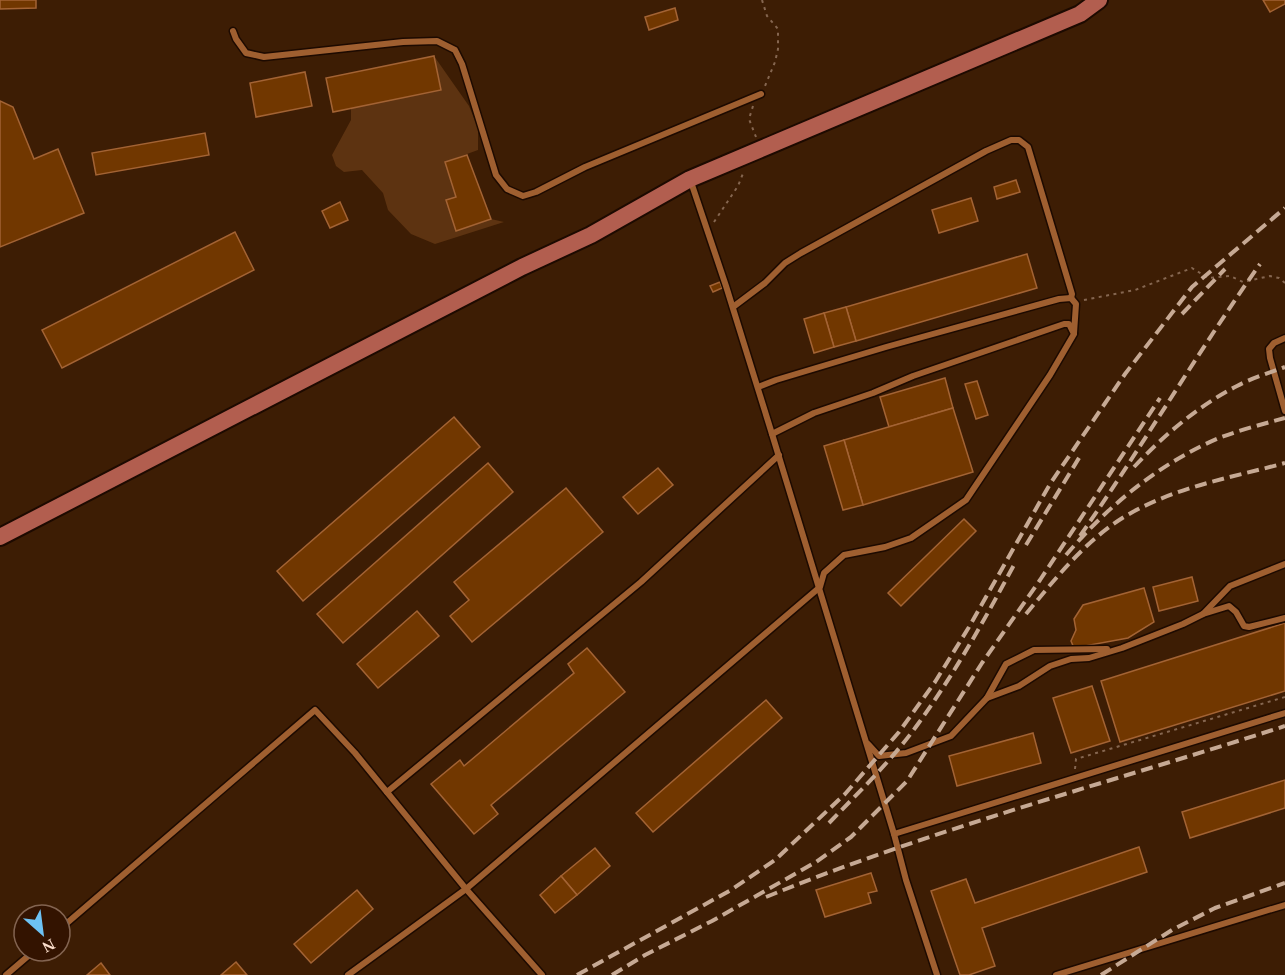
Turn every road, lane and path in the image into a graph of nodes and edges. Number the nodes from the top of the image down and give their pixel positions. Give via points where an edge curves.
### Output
1 (762, 0) edge
2 (1099, 0) edge
3 (233, 31) dead end
4 (761, 93) junction
5 (750, 153) junction
6 (690, 179) junction
7 (706, 230) junction
8 (1285, 283) edge
9 (1073, 301) junction
10 (733, 307) junction
11 (1074, 334) junction
12 (1285, 338) edge
13 (758, 387) junction
14 (1285, 411) edge
15 (772, 434) junction
16 (779, 455) junction
17 (0, 537) edge
18 (1285, 564) edge
19 (820, 587) junction
20 (1203, 614) junction
21 (1285, 618) edge
22 (1116, 649) junction
23 (1285, 697) edge
24 (987, 698) junction
25 (1285, 713) edge
26 (866, 741) junction
27 (1077, 777) junction
28 (387, 792) junction
29 (894, 834) junction
30 (466, 889) junction
31 (1285, 904) edge
32 (72, 919) edge
33 (20, 963) edge
34 (6, 975) edge
35 (348, 975) edge
36 (542, 975) edge
37 (937, 975) edge
38 (1056, 975) edge

1 - 4 path via 767,16 778,29 778,49
2 - 5 street via 1080,14
3 - 4 lane via 246,53 264,57 414,41 437,41 455,50 496,175 507,189 523,196
4 - 5 path via 749,119 757,136
5 - 6 street
5 - 7 path via 738,186
6 - 7 lane
6 - 17 street via 591,235
7 - 10 lane
8 - 9 path via 1270,276 1243,282 1230,276 1208,279 1192,268 1135,290
9 - 10 lane via 1028,147 1019,140 1011,140 801,253
9 - 11 lane
9 - 13 lane via 1059,299 944,330
10 - 13 lane
11 - 15 lane via 1069,324 1064,324 814,413
11 - 19 lane via 966,500 911,538 844,555 824,573
12 - 14 lane via 1269,349 1269,358
13 - 15 lane
15 - 16 lane
16 - 19 lane
16 - 28 lane via 641,582
18 - 20 lane via 1230,586
19 - 26 lane
19 - 30 lane
20 - 21 lane via 1229,606 1249,627
20 - 22 lane
22 - 24 lane via 1050,666 1019,686
22 - 24 lane via 1034,650 1006,664
23 - 27 path via 1076,759
24 - 26 lane via 951,736 906,753 879,756
25 - 27 lane
26 - 29 lane
27 - 29 lane
28 - 30 lane
28 - 32 lane via 315,710
29 - 37 lane
30 - 35 lane
30 - 36 lane
31 - 38 lane
33 - 34 lane

